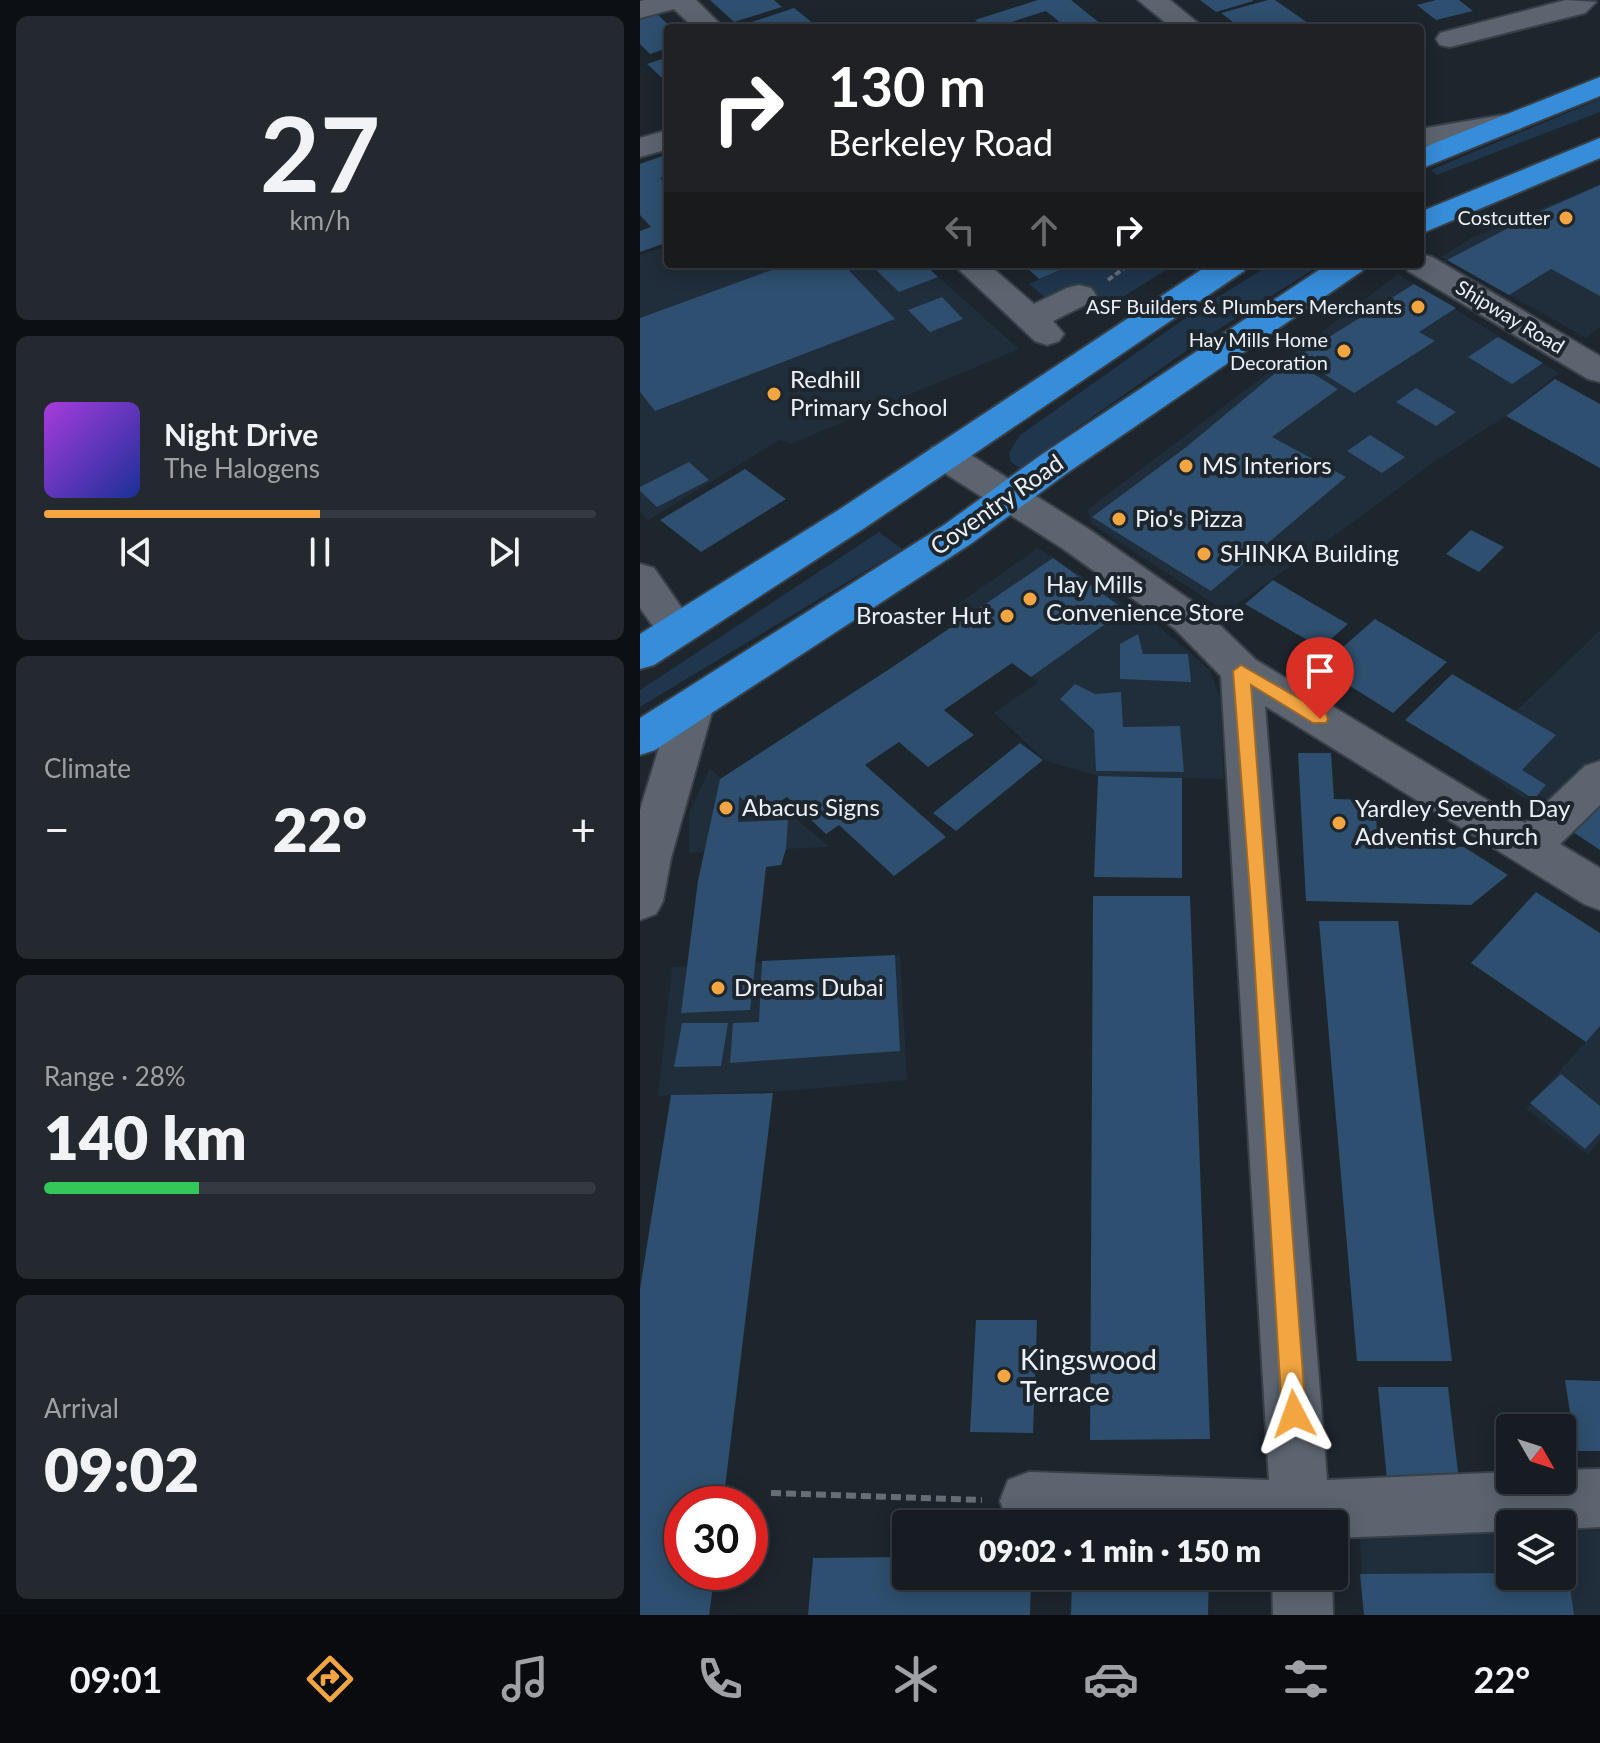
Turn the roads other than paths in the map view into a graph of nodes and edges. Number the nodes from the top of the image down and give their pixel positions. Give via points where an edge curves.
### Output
1 (678, 0) edge
2 (1152, 0) edge
3 (1580, 0) edge
4 (640, 10) edge
5 (1424, 22) dead end
6 (705, 24) edge
7 (1185, 24) edge
8 (1450, 39) junction
9 (1482, 61) dead end
10 (1600, 86) edge
11 (1600, 119) edge
12 (1509, 123) junction
13 (1424, 137) edge
14 (664, 140) edge
15 (1600, 147) edge
16 (640, 148) edge
17 (1424, 158) edge
18 (1424, 211) edge
19 (1424, 212) edge
20 (1424, 266) edge
21 (973, 268) edge
22 (1226, 268) edge
23 (1344, 268) edge
24 (1079, 295) dead end
25 (1600, 371) edge
26 (945, 456) junction
27 (1010, 497) junction
28 (640, 578) edge
29 (677, 630) junction
30 (640, 654) edge
31 (1241, 671) junction
32 (693, 705) junction
33 (640, 739) edge
34 (1600, 778) edge
35 (1529, 846) junction
36 (643, 869) edge
37 (1600, 891) edge
38 (1600, 1498) edge
39 (1029, 1501) road end
40 (1181, 1510) edge
41 (1300, 1510) edge
42 (1348, 1514) edge
43 (1302, 1590) edge
44 (1303, 1615) edge

1 - 4 street
1 - 6 street
2 - 7 street
3 - 8 street via 1575,7
5 - 8 street
8 - 9 street
10 - 12 highway
11 - 18 highway
12 - 13 street
12 - 17 highway
14 - 16 street
15 - 19 highway
20 - 25 street, Shipway Road
21 - 24 street via 1038,326
22 - 26 highway
23 - 27 highway, Coventry Road
26 - 27 street
26 - 29 highway
27 - 31 street via 1189,619
27 - 32 highway, Coventry Road
28 - 29 street
29 - 30 highway
31 - 35 street
31 - 41 street
32 - 33 highway, Coventry Road
32 - 36 street
34 - 35 street
35 - 37 street
38 - 42 street
39 - 40 street
43 - 44 street

